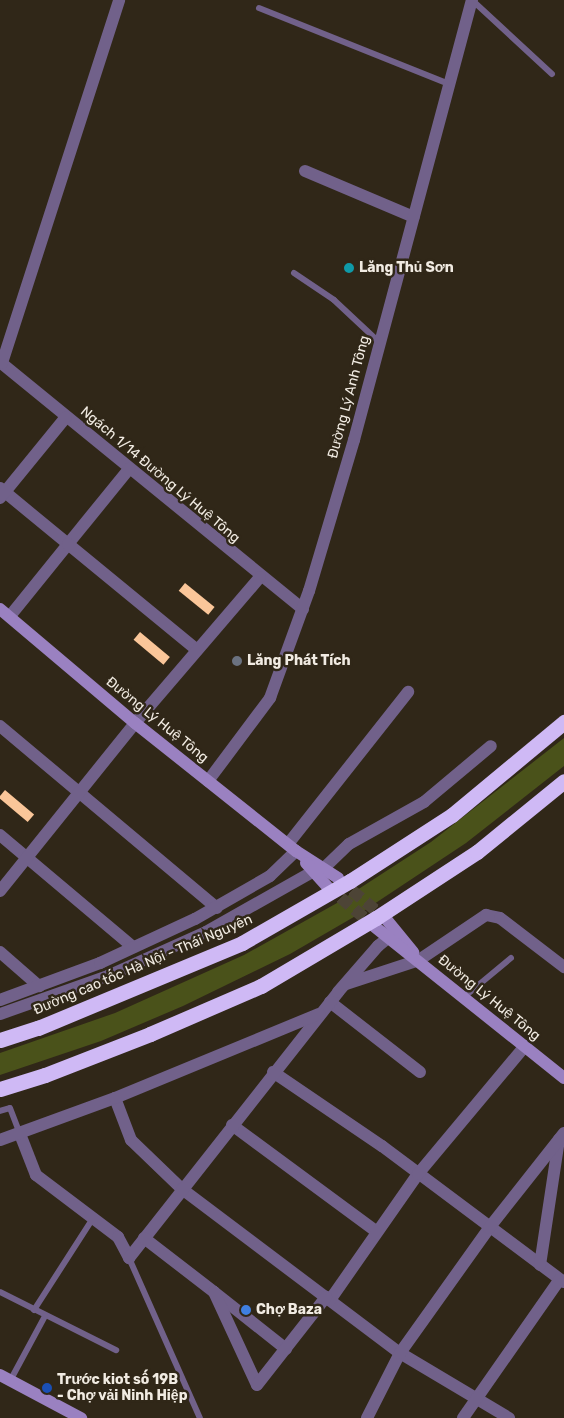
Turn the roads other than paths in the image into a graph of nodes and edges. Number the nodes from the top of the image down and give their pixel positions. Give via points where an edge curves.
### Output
1 (119, 0) edge
2 (472, 0) edge
3 (259, 8) dead end
4 (552, 74) dead end
5 (449, 84) junction
6 (305, 171) dead end
7 (414, 217) junction
8 (294, 273) dead end
9 (380, 343) junction
10 (1, 362) edge
11 (66, 417) junction
12 (130, 469) junction
13 (2, 493) edge
14 (68, 544) junction
15 (260, 577) junction
16 (303, 609) junction
17 (5, 612) edge
18 (196, 650) junction
19 (408, 692) dead end
20 (564, 722) edge
21 (135, 723) junction
22 (0, 726) edge
23 (491, 746) dead end
24 (208, 780) junction
25 (564, 781) edge
26 (80, 793) junction
27 (0, 835) edge
28 (292, 848) junction
29 (28, 857) junction
30 (318, 870) junction
31 (338, 878) tunnel mouth
32 (327, 886) tunnel mouth
33 (0, 891) edge
34 (217, 908) junction
35 (380, 923) tunnel mouth
36 (393, 934) junction
37 (133, 947) junction
38 (0, 952) edge
39 (511, 958) dead end
40 (419, 960) junction
41 (564, 967) edge
42 (346, 984) junction
43 (40, 986) junction
44 (464, 997) junction
45 (0, 1000) edge
46 (330, 1002) junction
47 (321, 1013) junction
48 (0, 1014) edge
49 (0, 1040) edge
50 (525, 1046) junction
51 (273, 1072) junction
52 (420, 1072) dead end
53 (564, 1078) edge
54 (0, 1089) edge
55 (115, 1098) junction
56 (0, 1111) edge
57 (232, 1125) junction
58 (20, 1134) junction
59 (562, 1136) edge
60 (0, 1140) edge
61 (418, 1174) junction
62 (182, 1189) junction
63 (93, 1218) junction
64 (489, 1228) junction
65 (378, 1232) junction
66 (144, 1238) junction
67 (129, 1258) junction
68 (540, 1265) junction
69 (562, 1281) edge
70 (0, 1292) edge
71 (214, 1292) junction
72 (328, 1299) junction
73 (34, 1310) junction
74 (45, 1316) junction
75 (286, 1349) junction
76 (116, 1350) dead end
77 (400, 1353) junction
78 (5, 1378) edge
79 (475, 1398) junction
80 (81, 1418) edge
81 (200, 1418) edge
82 (366, 1418) edge
83 (463, 1418) edge
84 (509, 1418) edge

1 - 10 street
2 - 4 lane
2 - 5 street, Đường Lý Anh Tông
3 - 5 lane
5 - 7 street, Đường Lý Anh Tông
6 - 7 street
7 - 9 street, Đường Lý Anh Tông
8 - 9 lane via 334,300
9 - 16 street, Đường Lý Anh Tông
10 - 11 street, Ngách 1/14 Đường Lý Huệ Tông
11 - 12 street, Ngách 1/14 Đường Lý Huệ Tông
11 - 13 street
12 - 14 street
12 - 15 street, Ngách 1/14 Đường Lý Huệ Tông
13 - 14 street
14 - 17 street
14 - 18 street
15 - 16 street, Ngách 1/14 Đường Lý Huệ Tông
15 - 18 street
16 - 24 street, Đường Lý Anh Tông via 268,703
17 - 21 main road, Đường Lý Huệ Tông
18 - 21 street
19 - 28 street
20 - 49 highway, Đường cao tốc Hà Nội - Thái Nguyên via 452,815 350,881 250,938 117,997
21 - 24 main road, Đường Lý Huệ Tông
21 - 26 street
22 - 26 street
23 - 30 street via 424,802 349,844
24 - 28 main road, Đường Lý Huệ Tông
25 - 54 highway via 477,852 376,918 261,986 150,1034
26 - 29 street
26 - 34 street
27 - 29 street
28 - 30 main road, Đường Lý Huệ Tông
28 - 34 street via 270,876
29 - 33 street
29 - 37 street
30 - 31 main road, Đường Lý Huệ Tông
30 - 32 main road, Đường Lý Huệ Tông
30 - 48 street via 206,932 108,976
34 - 37 street
35 - 36 main road, Đường Lý Huệ Tông
36 - 40 main road, Đường Lý Huệ Tông
36 - 42 street
37 - 43 street
38 - 43 street
39 - 44 lane
40 - 41 street via 486,915 500,918
40 - 42 street
40 - 44 main road, Đường Lý Huệ Tông
42 - 46 street
43 - 45 street
44 - 50 main road, Đường Lý Huệ Tông
46 - 47 street
46 - 52 street
47 - 51 street
47 - 55 street
50 - 53 main road, Đường Lý Huệ Tông
50 - 61 street
51 - 57 street
51 - 61 street
55 - 58 street
55 - 62 street via 130,1140
56 - 58 lane via 10,1108
57 - 62 street
57 - 65 street
58 - 60 street
58 - 63 street via 36,1175
59 - 64 street
59 - 68 street
61 - 64 street
61 - 65 street
62 - 66 street
62 - 72 street
63 - 67 street via 118,1237
63 - 73 lane
64 - 68 street
64 - 77 street
65 - 72 street
66 - 67 street
66 - 71 street
67 - 81 lane
68 - 69 street
69 - 79 street
70 - 73 lane
71 - 75 street
71 - 75 street via 257,1385
72 - 75 street
72 - 77 street
73 - 74 lane
74 - 76 lane
74 - 78 lane
77 - 79 street
77 - 82 street
78 - 80 main road
79 - 83 street
79 - 84 street

